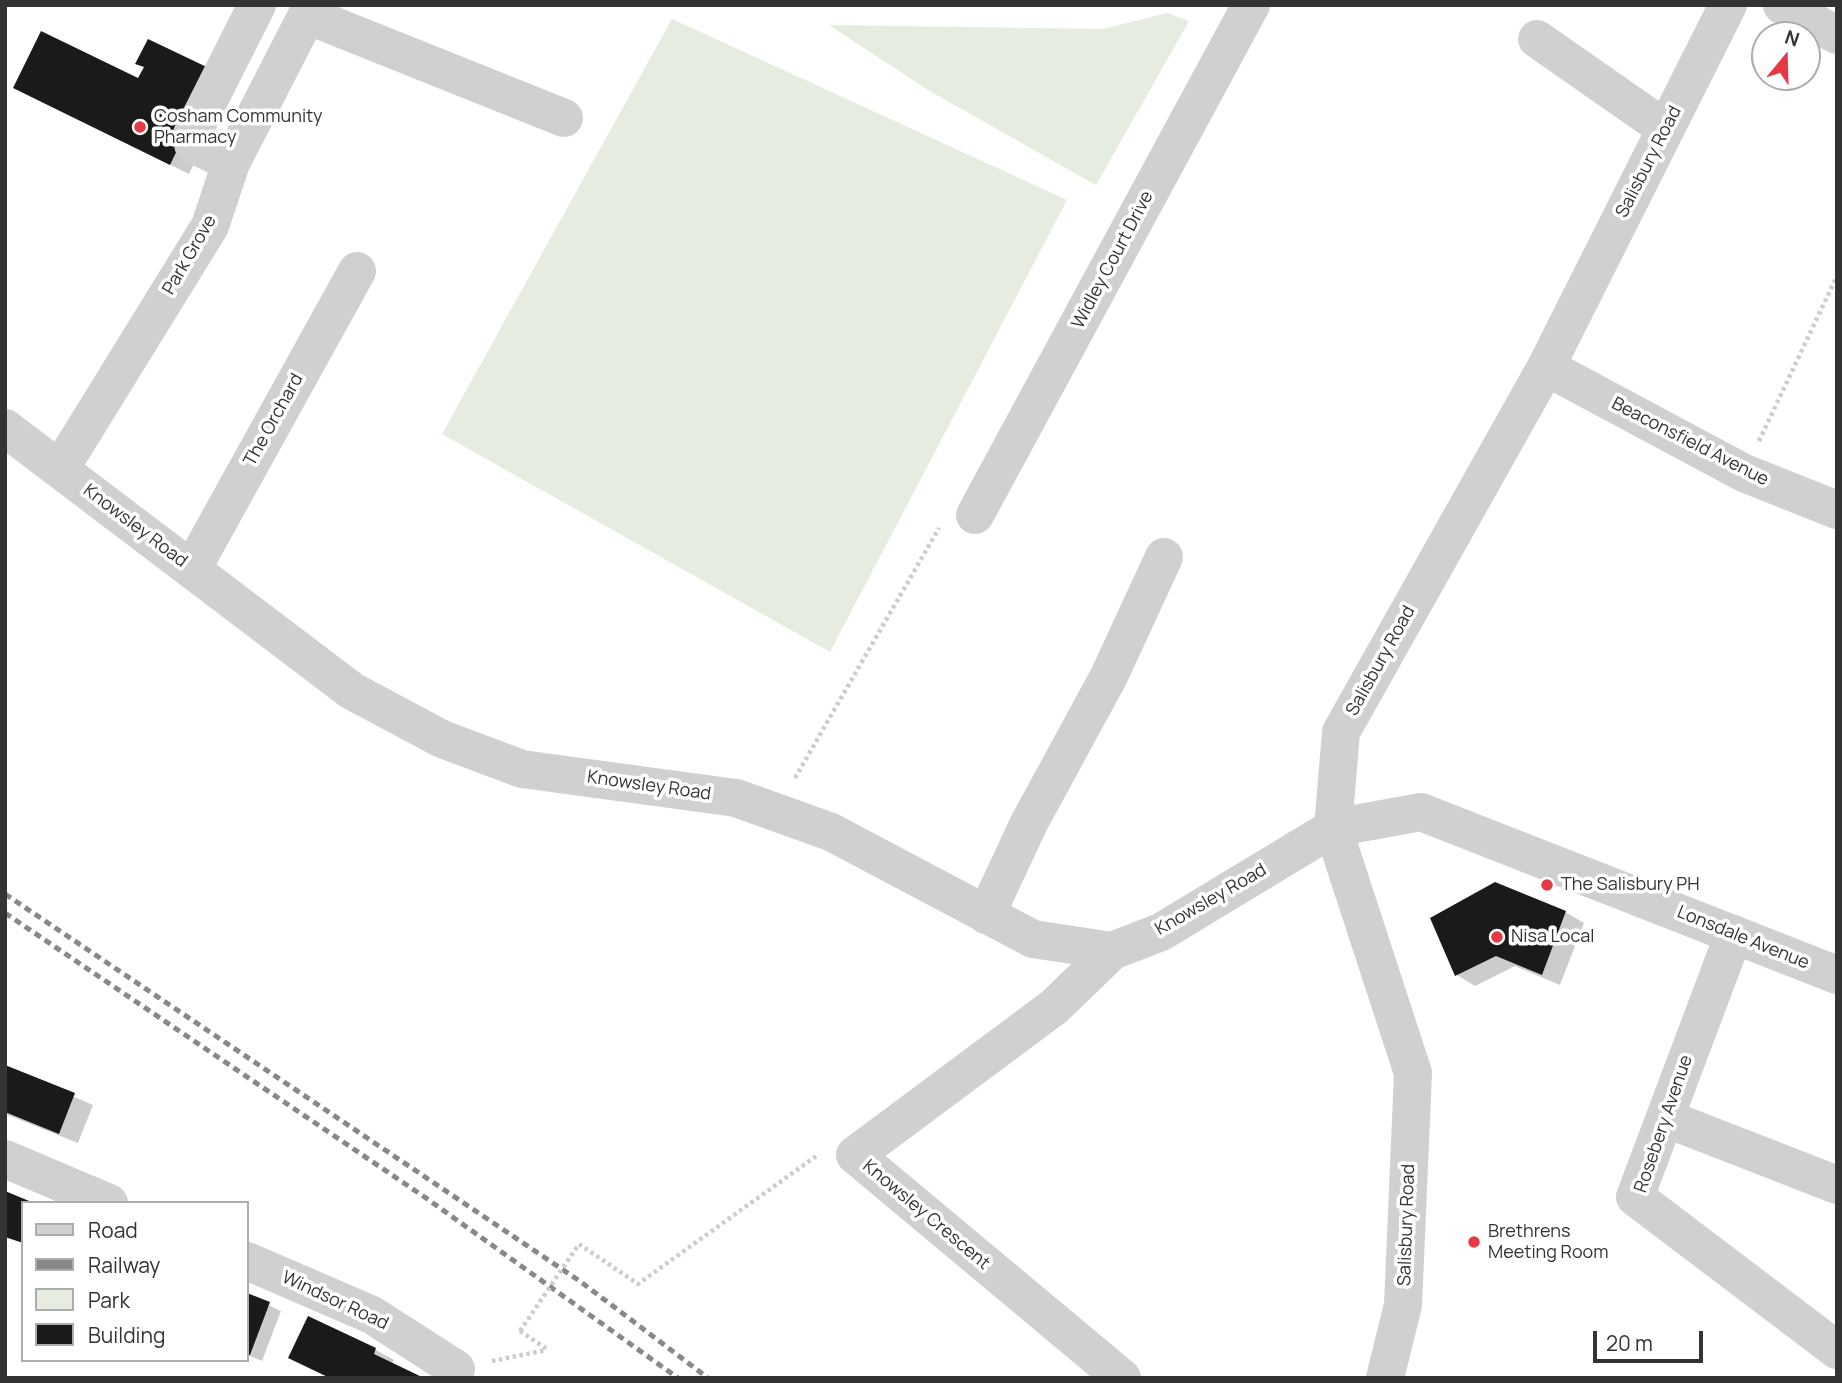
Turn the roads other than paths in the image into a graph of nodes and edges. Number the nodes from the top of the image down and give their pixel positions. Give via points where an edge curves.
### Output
1 (257, 5) edge
2 (1251, 5) edge
3 (1728, 5) edge
4 (1782, 5) edge
5 (1837, 34) edge
6 (1537, 39) dead end
7 (564, 118) dead end
8 (1666, 129) junction
9 (231, 163) junction
10 (357, 271) dead end
11 (1546, 367) junction
12 (5, 428) edge
13 (60, 469) junction
14 (1837, 510) edge
15 (975, 515) dead end
16 (1164, 556) dead end
17 (192, 569) junction
18 (1332, 828) junction
19 (986, 915) junction
20 (1734, 934) junction
21 (1112, 951) junction
22 (1837, 975) edge
23 (1665, 1118) junction
24 (5, 1159) edge
25 (1837, 1185) edge
26 (103, 1201) edge
27 (248, 1261) edge
28 (1837, 1350) edge
29 (456, 1369) road end
30 (1122, 1378) edge
31 (1385, 1378) edge

1 - 9 street via 192,134 193,144
2 - 15 street, Widley Court Drive
3 - 8 street, Salisbury Road
4 - 5 street
6 - 8 street
7 - 9 street, Park Grove via 307,15
8 - 11 street, Salisbury Road
9 - 13 street, Park Grove via 210,226
10 - 17 street, The Orchard
11 - 14 street, Beaconsfield Avenue via 1744,473
11 - 18 street, Salisbury Road via 1341,732
12 - 13 street, Knowsley Road
13 - 17 street, Knowsley Road
16 - 19 street via 1110,676 1029,823
17 - 19 street, Knowsley Road via 352,691 442,738 522,769 736,798 831,832
18 - 20 street, Lonsdale Avenue via 1421,812
18 - 21 street, Knowsley Road via 1161,932
18 - 31 street, Salisbury Road via 1413,1073 1404,1305
19 - 21 street, Knowsley Road via 1033,939
20 - 22 street, Lonsdale Avenue
20 - 23 street, Rosebery Avenue
21 - 30 street, Knowsley Crescent via 1054,1007 855,1155
23 - 25 street
23 - 28 street, Rosebery Avenue via 1635,1197
24 - 26 street
27 - 29 street, Windsor Road via 372,1314

